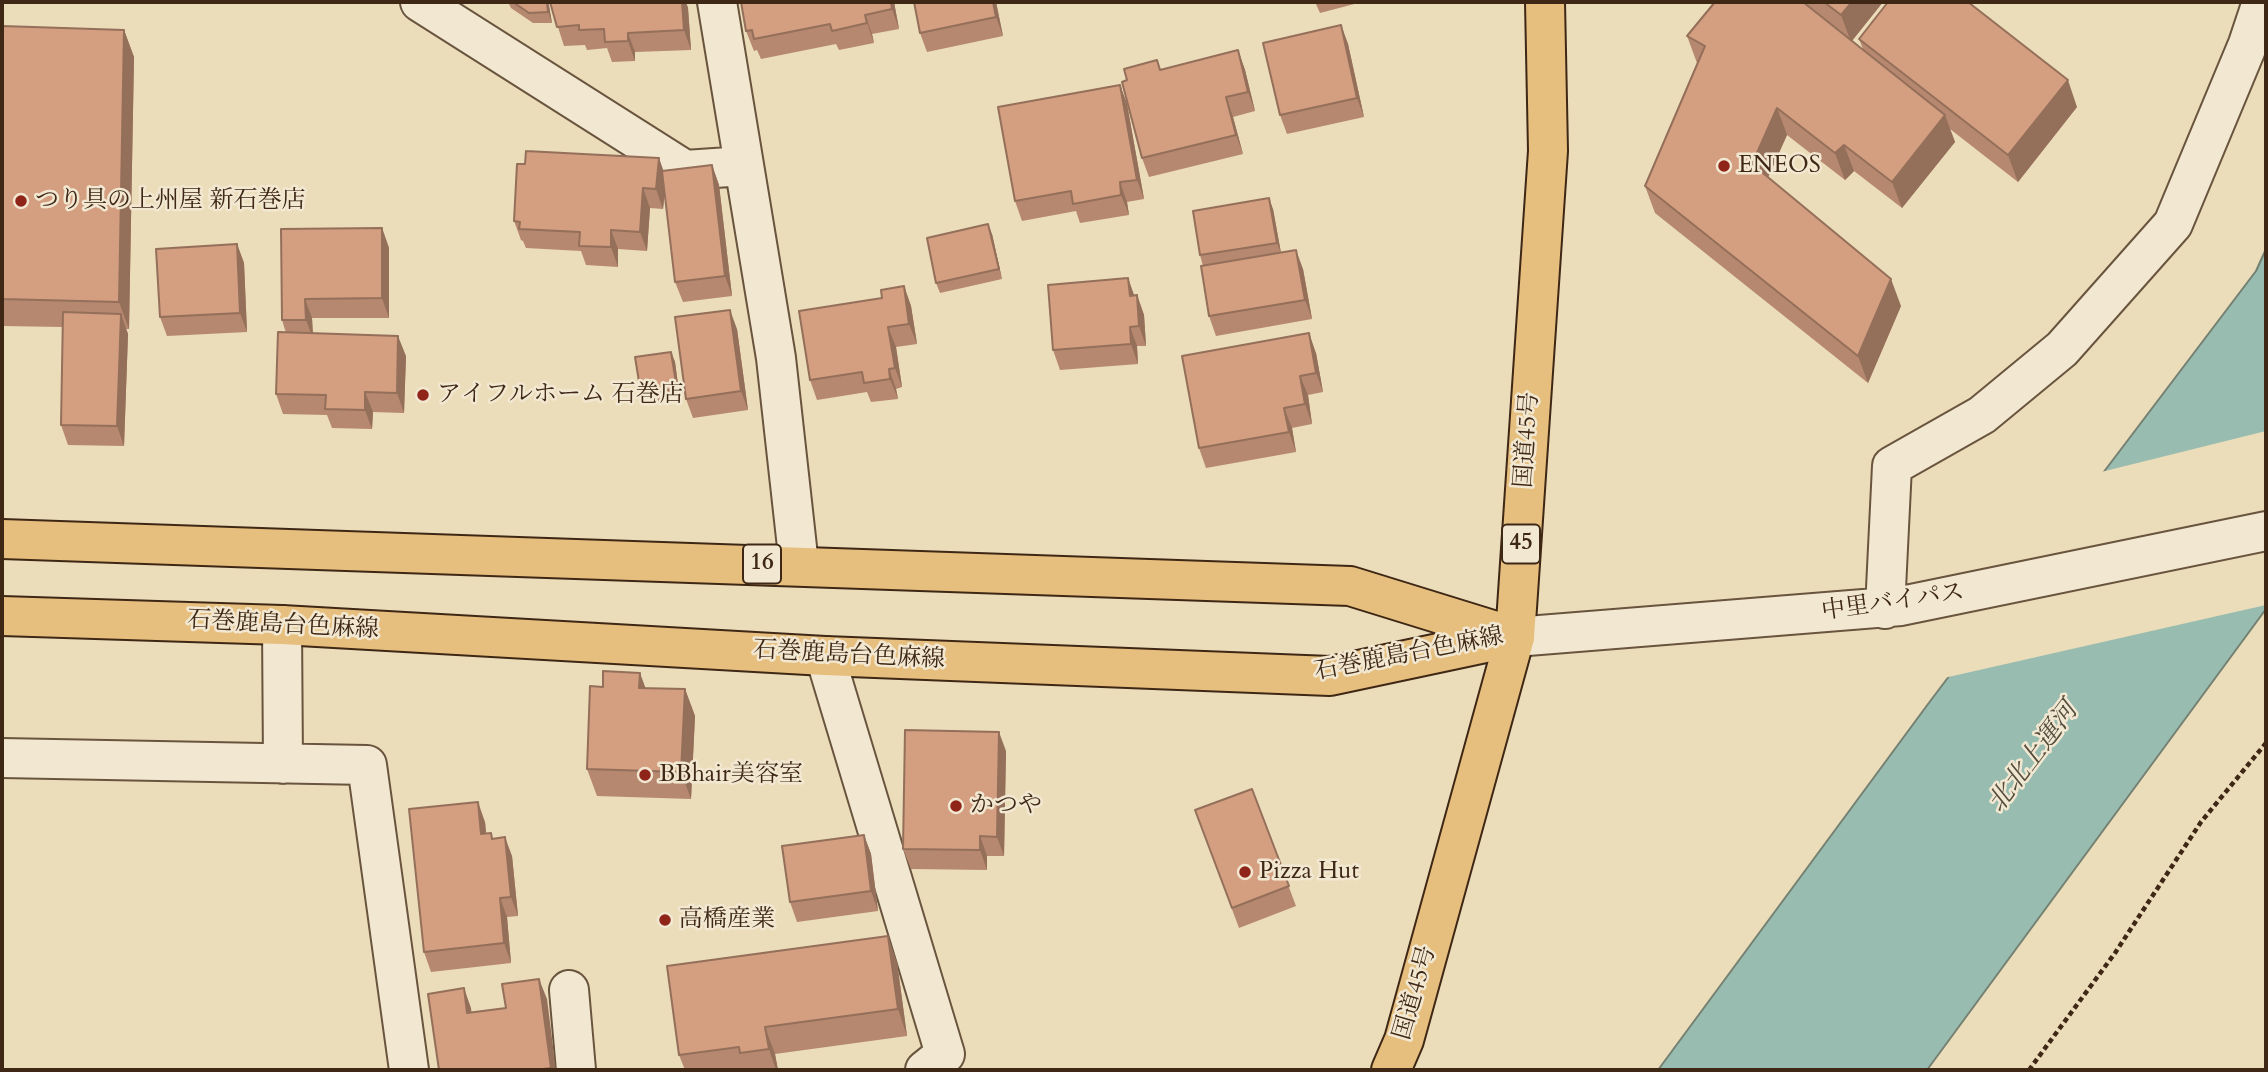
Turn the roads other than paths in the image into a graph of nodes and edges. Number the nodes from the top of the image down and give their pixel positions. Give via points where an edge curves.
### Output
1 (419, 2) edge
2 (717, 2) edge
3 (1545, 2) edge
4 (2262, 2) edge
5 (744, 166) junction
6 (2266, 531) edge
7 (2, 539) edge
8 (799, 565) junction
9 (1893, 607) junction
10 (2, 616) edge
11 (282, 625) junction
12 (1515, 637) junction
13 (825, 656) junction
14 (2, 758) edge
15 (283, 764) junction
16 (569, 990) dead end
17 (409, 1070) edge
18 (576, 1070) edge
19 (925, 1070) edge
20 (1391, 1070) edge

1 - 5 street via 685,170
2 - 5 street
3 - 12 main road, 国道45号 / 45 via 1548,150
4 - 9 street via 2174,223 2062,349 1982,415 1892,466
5 - 8 street via 776,358
6 - 9 street, 中里バイパス
7 - 8 main road, 石巻鹿島台色麻線 / 16
8 - 12 main road, 石巻鹿島台色麻線 / 16 via 1350,586
9 - 12 street, 中里バイパス
10 - 11 main road, 石巻鹿島台色麻線
11 - 13 main road, 石巻鹿島台色麻線
11 - 15 street
12 - 13 main road, 石巻鹿島台色麻線 via 1330,676
12 - 20 main road, 国道45号 / 45 via 1404,1040
13 - 19 street via 945,1054
14 - 15 street
15 - 17 street via 367,765
16 - 18 street

